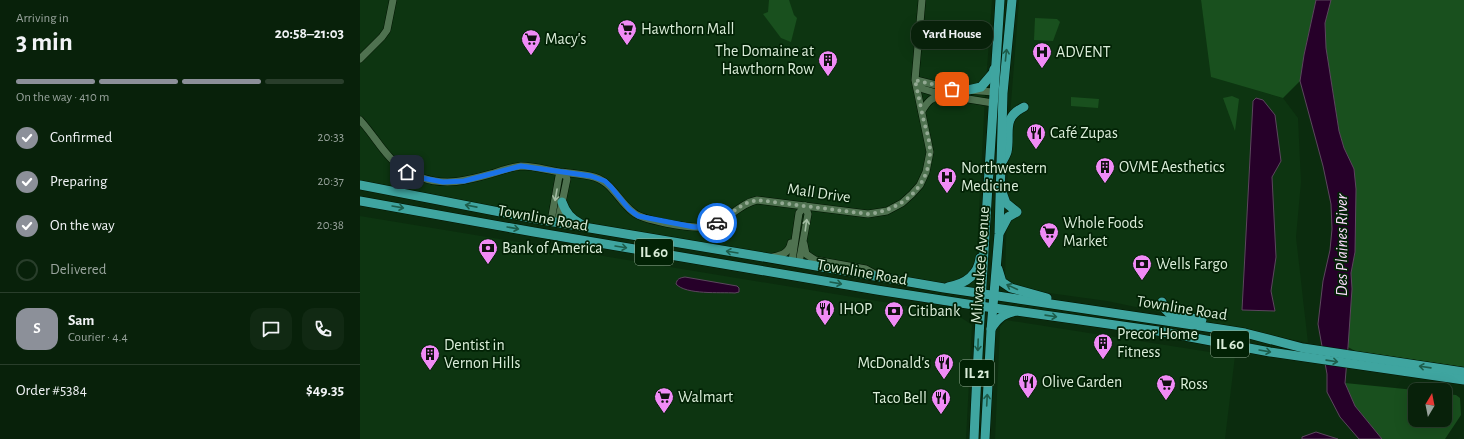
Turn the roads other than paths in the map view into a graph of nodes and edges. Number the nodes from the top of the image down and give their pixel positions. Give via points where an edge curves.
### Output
1 (393, 0) edge
2 (922, 0) edge
3 (1000, 0) edge
4 (1016, 0) edge
5 (1012, 4) edge
6 (996, 58) junction
7 (360, 59) edge
8 (915, 80) junction
9 (968, 90) junction
10 (994, 92) junction
11 (943, 95) junction
12 (993, 103) junction
13 (1024, 107) dead end
14 (922, 111) junction
15 (360, 120) edge
16 (1000, 165) junction
17 (565, 173) junction
18 (360, 185) edge
19 (1000, 187) junction
20 (360, 200) edge
21 (986, 201) junction
22 (562, 202) junction
23 (805, 206) junction
24 (798, 221) junction
25 (554, 222) junction
26 (585, 227) junction
27 (999, 234) junction
28 (804, 244) junction
29 (771, 258) junction
30 (795, 262) junction
31 (997, 264) junction
32 (881, 277) junction
33 (944, 288) junction
34 (982, 294) junction
35 (994, 296) junction
36 (1162, 302) dead end
37 (980, 306) junction
38 (992, 308) junction
39 (1014, 311) junction
40 (1145, 317) junction
41 (991, 330) junction
42 (1245, 333) junction
43 (1303, 352) junction
44 (1360, 361) junction
45 (1464, 372) edge
46 (1464, 380) edge
47 (974, 439) edge
48 (985, 439) edge

1 - 7 street via 387,30
2 - 8 street, Mall Drive
3 - 6 main road, IL 21
4 - 5 main road
16 -> 5 main road, Milwaukee Avenue / IL 21 via 1003,94
6 - 9 main road via 993,73 982,87
6 - 10 main road, IL 21
8 - 9 street
8 - 11 street via 923,89
8 - 14 street, Mall Drive
9 - 10 street
10 - 12 main road, IL 21
11 - 12 street
11 - 14 street via 933,97
12 - 21 main road, Milwaukee Avenue / IL 21
13 - 16 main road via 1014,114 1008,123 1007,154
14 - 23 street, Mall Drive via 929,141 929,162 920,185 908,198 887,211 868,214
15 - 17 street, Mall Drive via 391,160 407,172 422,178 455,182 521,166
16 - 19 main road, Milwaukee Avenue / IL 21
17 - 22 street via 567,179
17 - 23 street, Mall Drive via 601,179 638,216 694,227 713,225 744,204 757,200
17 -> 25 street via 559,176
25 -> 18 main road, Townline Road / IL 60
19 - 27 main road, Milwaukee Avenue / IL 21
19 - 27 main road via 1006,203 1017,212 1008,217
20 -> 37 main road, Townline Road / IL 60 via 541,233
21 - 33 main road via 980,263 969,280
21 - 34 main road, Milwaukee Avenue / IL 21
22 - 25 street
22 - 26 main road via 572,219
23 - 24 street via 799,213
28 -> 23 street via 808,214
24 - 29 street via 794,225 790,249
24 - 30 street
25 - 26 main road, Townline Road / IL 60
29 -> 26 main road, Townline Road / IL 60
27 - 31 main road, Milwaukee Avenue / IL 21
28 - 30 street
28 - 32 street via 806,254 815,260 866,269
29 - 30 main road, Townline Road / IL 60
30 - 32 main road, Townline Road / IL 60
31 - 35 main road, Milwaukee Avenue / IL 21
40 -> 31 main road via 1131,310 1039,296 1011,288 1002,282
32 - 33 main road, Townline Road / IL 60
33 - 34 main road, Townline Road / IL 60
34 - 35 main road, Townline Road / IL 60
34 - 37 main road, Milwaukee Avenue / IL 21
35 - 38 main road, Milwaukee Avenue / IL 21
35 - 40 main road, Townline Road / IL 60
36 - 42 main road via 1164,309 1170,314 1236,327
37 - 38 main road, Townline Road / IL 60
37 -> 47 main road, Milwaukee Avenue / IL 21
38 - 39 main road, Townline Road / IL 60
38 - 41 main road, Milwaukee Avenue / IL 21
39 - 41 main road via 996,320
39 -> 43 main road, Townline Road / IL 60 via 1158,331 1270,352
40 - 42 main road, Townline Road / IL 60
48 -> 41 main road, Milwaukee Avenue / IL 21
42 - 43 main road, Townline Road / IL 60
43 - 44 main road, Townline Road / IL 60
45 -> 44 main road, IL 60
44 - 46 main road, IL 60

